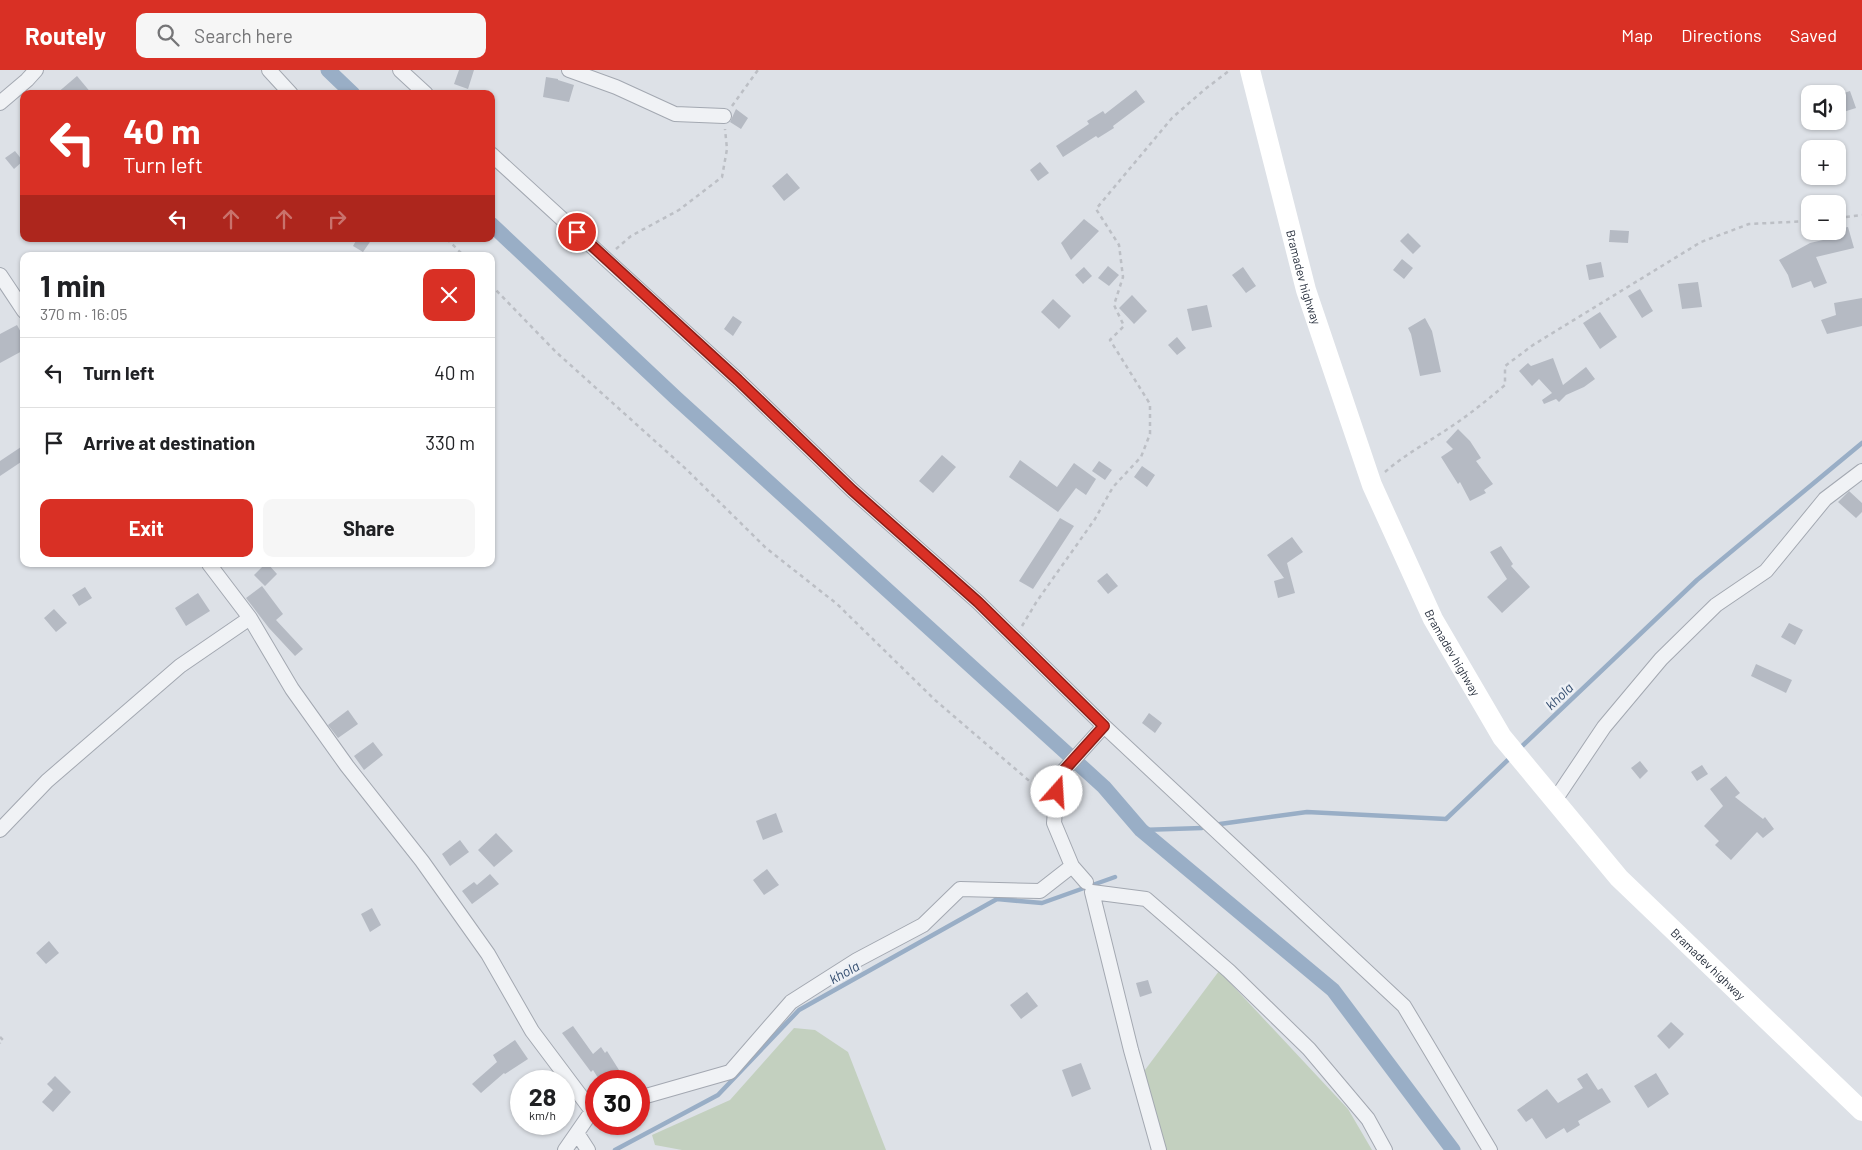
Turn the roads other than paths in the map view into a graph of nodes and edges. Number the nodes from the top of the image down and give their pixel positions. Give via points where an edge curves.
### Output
1 (36, 70) edge
2 (269, 70) edge
3 (400, 70) edge
4 (569, 70) edge
5 (1250, 70) edge
6 (287, 90) edge
7 (422, 90) edge
8 (0, 103) edge
9 (724, 116) road end
10 (495, 158) edge
11 (0, 275) edge
12 (20, 305) edge
13 (1862, 471) edge
14 (211, 567) edge
15 (250, 618) junction
16 (1104, 726) junction
17 (1555, 800) junction
18 (0, 830) edge
19 (1072, 866) junction
20 (1086, 882) dead end
21 (650, 1095) edge
22 (585, 1099) edge
23 (1862, 1111) edge
24 (585, 1122) edge
25 (577, 1132) junction
26 (565, 1150) edge
27 (588, 1150) edge
28 (1159, 1150) edge
29 (1385, 1150) edge
30 (1490, 1150) edge

1 - 8 street
2 - 6 street
3 - 7 street
4 - 9 street via 675,114
5 - 17 street, Bramadev highway via 1306,290 1372,485 1433,619 1502,737
10 - 16 street via 738,380 852,490 978,602
11 - 12 street
13 - 17 street via 1825,499 1766,571 1716,605 1661,659 1604,727
14 - 15 street
15 - 18 street via 180,666 47,781
15 - 22 street via 292,689 347,766 422,861 488,954 532,1031
16 - 19 street via 1058,777 1054,823
16 - 30 street via 1404,1006
17 - 23 street, Bramadev highway via 1619,878
19 - 20 street
19 - 21 street via 1040,891 960,889 923,925 857,960 791,1002 730,1072
24 - 25 street
25 - 26 street
25 - 27 street
28 - 29 street via 1092,892 1146,899 1229,970 1309,1050 1368,1119

